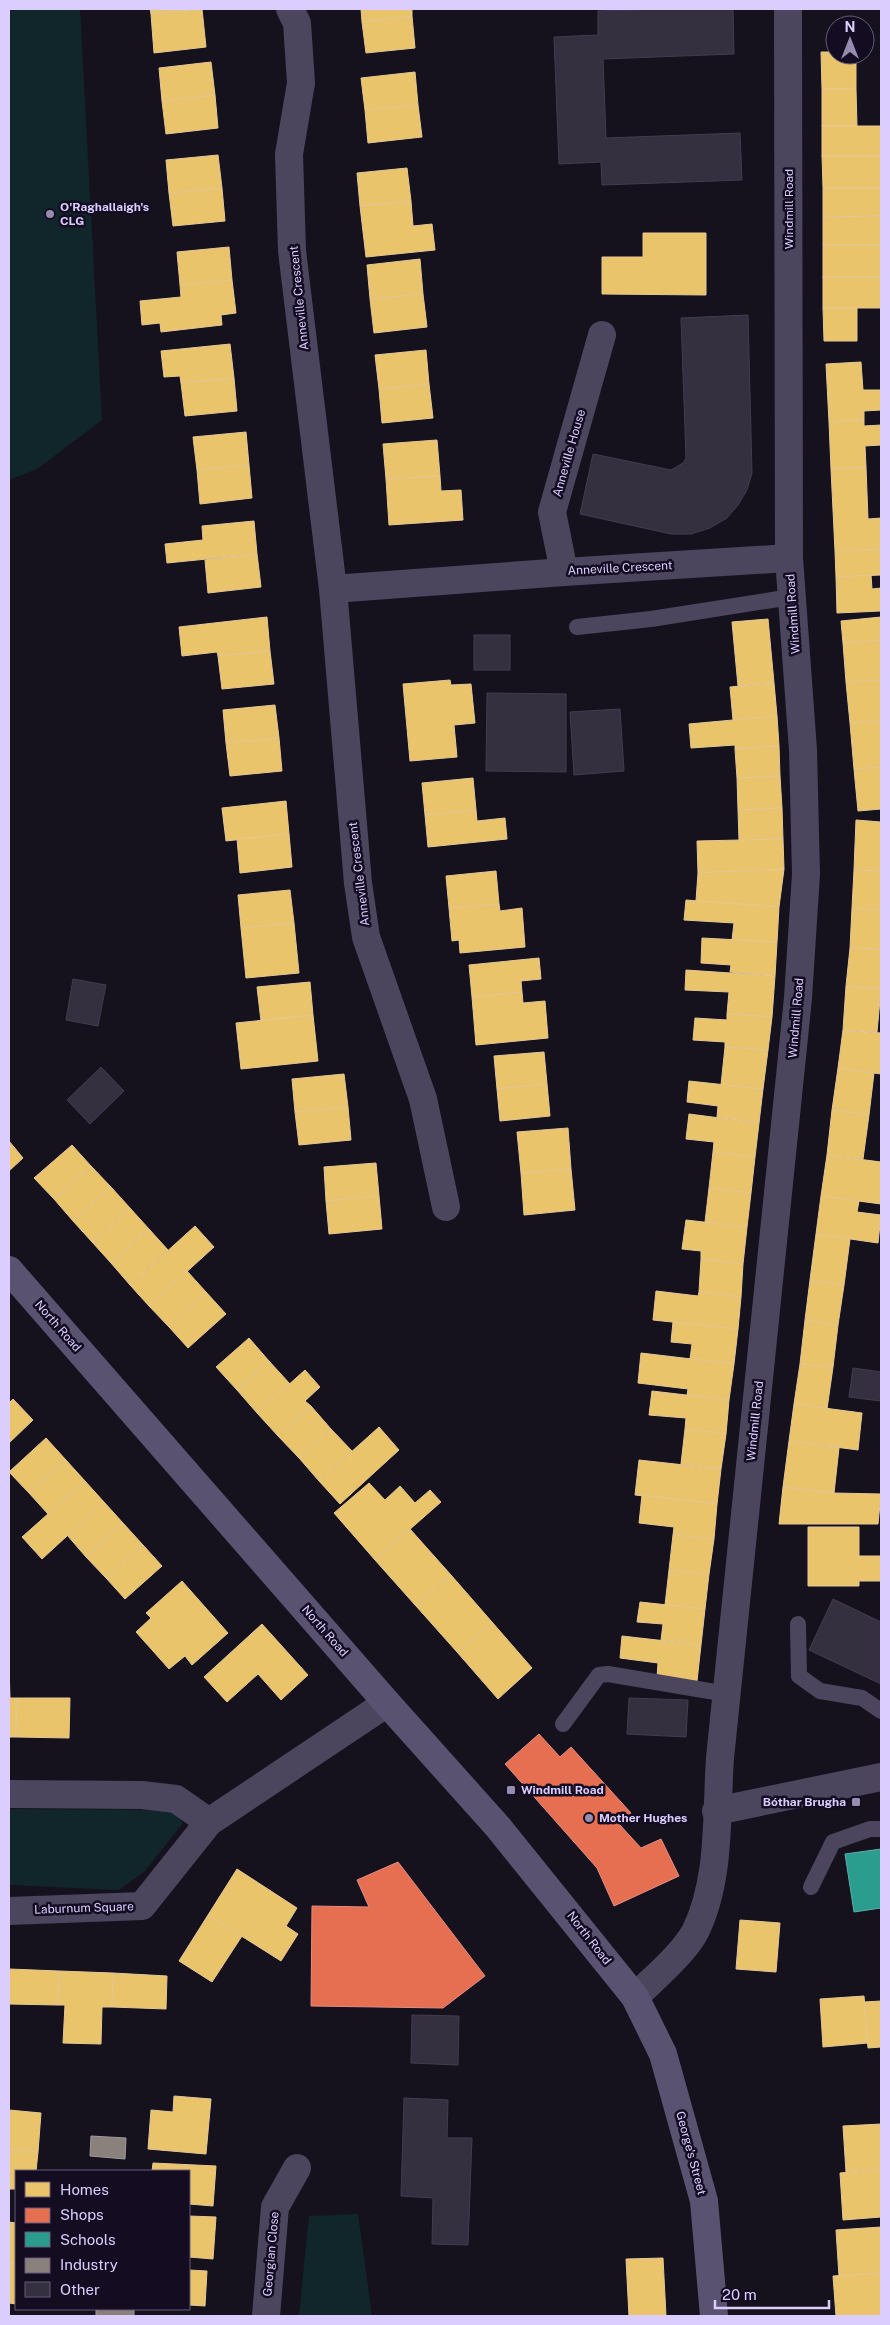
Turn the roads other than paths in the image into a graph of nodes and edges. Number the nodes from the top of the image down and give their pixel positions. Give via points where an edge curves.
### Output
1 (290, 9) edge
2 (788, 9) edge
3 (602, 335) dead end
4 (789, 558) junction
5 (564, 572) junction
6 (333, 589) junction
7 (791, 597) junction
8 (577, 627) dead end
9 (446, 1207) dead end
10 (9, 1270) edge
11 (798, 1624) dead end
12 (727, 1694) junction
13 (387, 1703) junction
14 (881, 1711) edge
15 (563, 1724) dead end
16 (881, 1778) edge
17 (9, 1794) edge
18 (716, 1811) junction
19 (210, 1822) junction
20 (881, 1829) edge
21 (810, 1886) dead end
22 (9, 1911) edge
23 (635, 1997) junction
24 (297, 2168) dead end
25 (266, 2316) edge
26 (714, 2316) edge

1 - 6 street, Anneville Crescent via 297,23 301,83 290,154 292,251
2 - 4 street, Windmill Road
3 - 5 street, Anneville House via 552,512
4 - 5 street, Anneville Crescent
4 - 7 street, Windmill Road
5 - 6 street, Anneville Crescent
6 - 9 street, Anneville Crescent via 358,883 366,937 423,1099
7 - 8 lane
7 - 12 street, Windmill Road via 803,750 806,874 798,998
10 - 13 main road, North Road
11 - 14 lane via 799,1676 820,1691 862,1698
12 - 15 lane via 599,1675
12 - 18 street, Windmill Road
13 - 19 street, Laburnum Square
13 - 23 main road, North Road via 498,1827
16 - 18 street
17 - 19 street via 142,1795 176,1799
18 - 23 street, Windmill Road via 713,1880 695,1933
19 - 22 street, Laburnum Square via 142,1906
20 - 21 lane via 870,1829 833,1842
23 - 26 main road, George's Street via 663,2054 704,2201
24 - 25 street, Georgian Close via 275,2207

